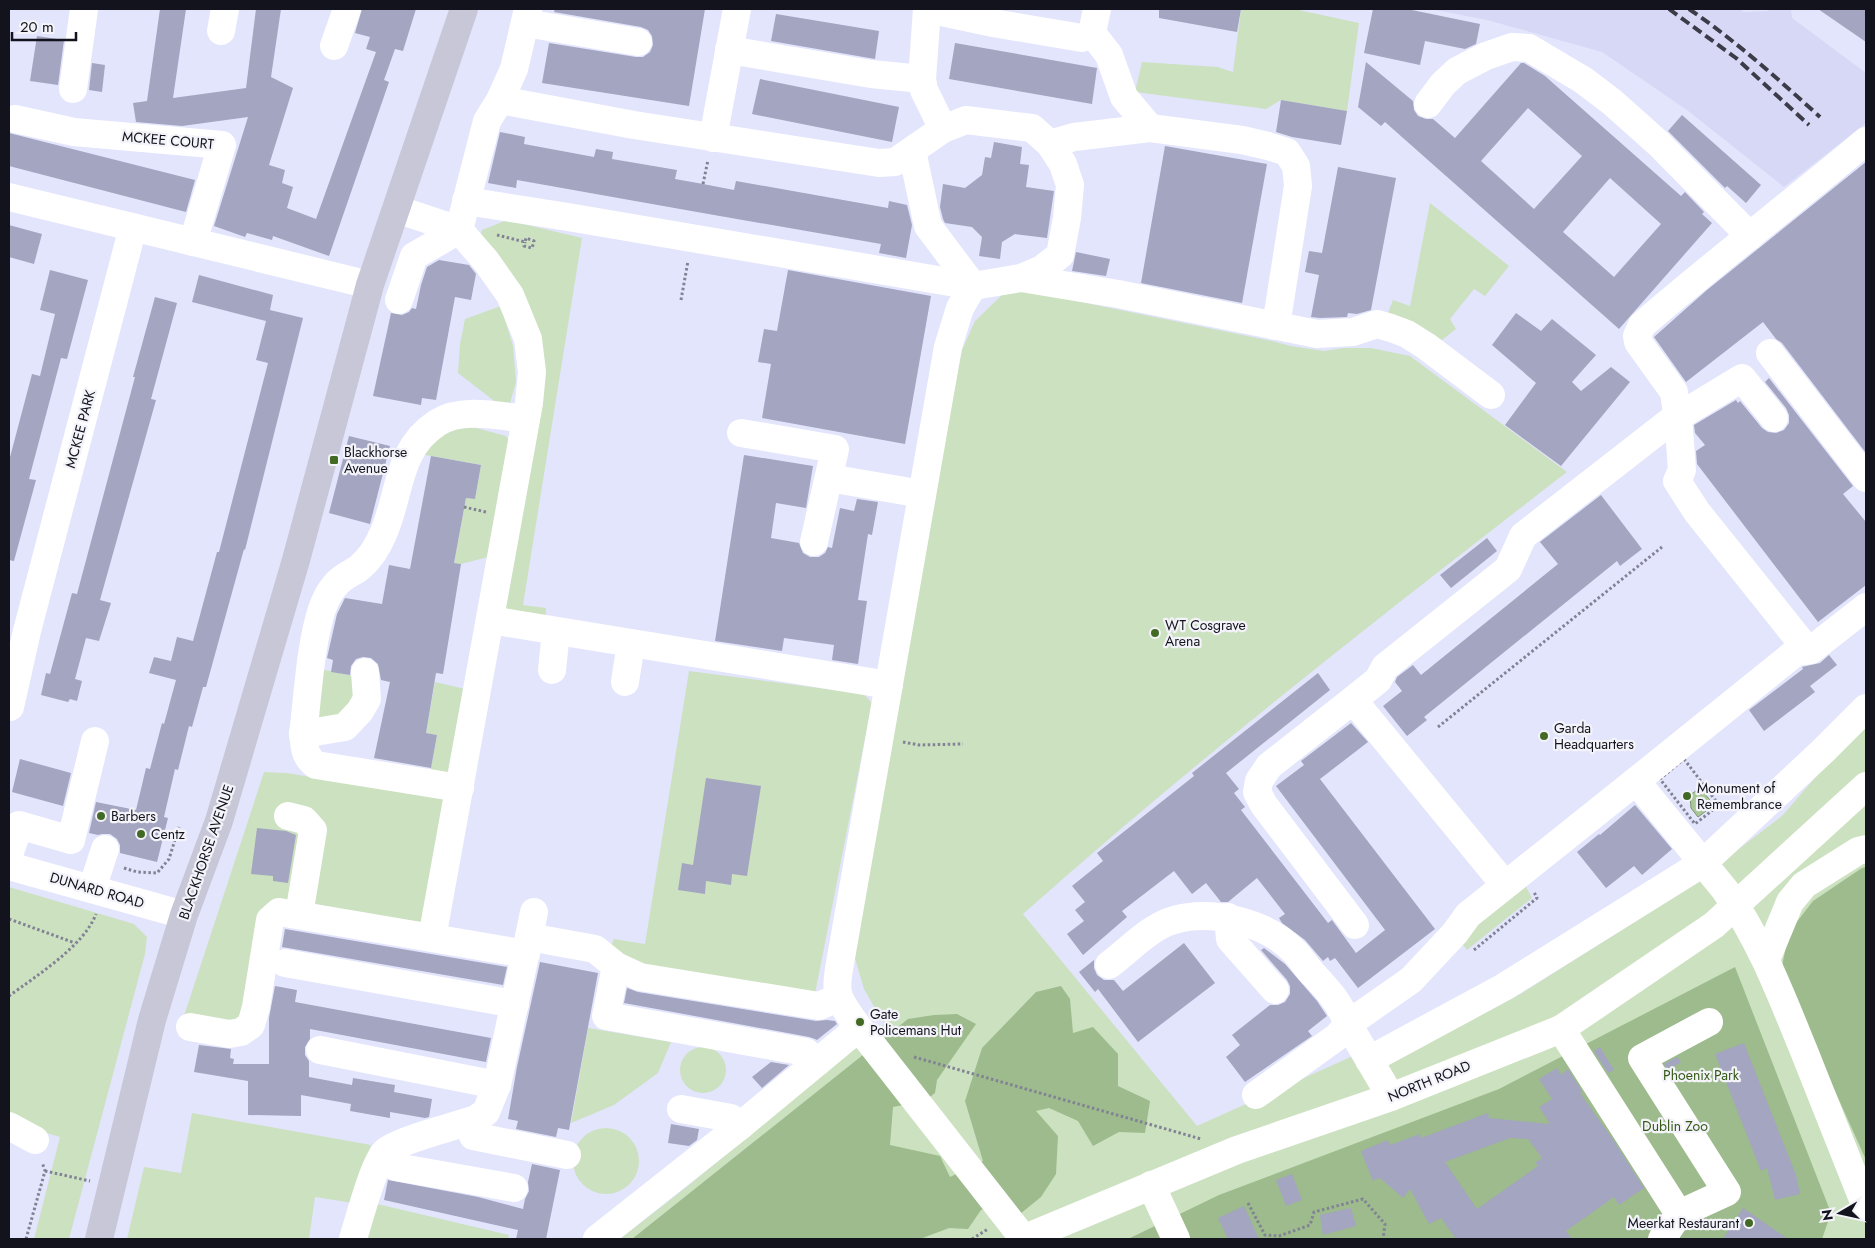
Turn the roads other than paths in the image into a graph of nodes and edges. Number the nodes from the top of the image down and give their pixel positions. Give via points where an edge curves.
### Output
1 (84, 9) edge
2 (347, 9) edge
3 (464, 9) edge
4 (737, 9) edge
5 (935, 10) edge
6 (526, 16) edge
7 (1095, 21) edge
8 (638, 42) dead end
9 (334, 46) dead end
10 (729, 50) junction
11 (922, 79) junction
12 (73, 89) dead end
13 (500, 100) junction
14 (1428, 104) dead end
15 (15, 119) dead end
16 (1150, 128) junction
17 (943, 129) junction
18 (713, 138) junction
19 (1866, 141) edge
20 (1050, 144) junction
21 (912, 151) junction
22 (9, 196) edge
23 (466, 201) junction
24 (396, 209) junction
25 (133, 227) junction
26 (459, 230) junction
27 (1750, 236) junction
28 (193, 242) junction
29 (1021, 278) junction
30 (370, 285) junction
31 (973, 286) junction
32 (399, 300) dead end
33 (1276, 326) junction
34 (1770, 353) dead end
35 (1490, 395) dead end
36 (1678, 418) junction
37 (1774, 418) dead end
38 (526, 419) junction
39 (741, 433) dead end
40 (828, 478) junction
41 (1866, 478) edge
42 (922, 494) junction
43 (814, 542) dead end
44 (1866, 608) edge
45 (490, 620) junction
46 (18, 628) edge
47 (556, 631) junction
48 (631, 643) junction
49 (1804, 651) junction
50 (552, 670) dead end
51 (365, 672) dead end
52 (625, 682) dead end
53 (889, 685) junction
54 (1353, 700) junction
55 (10, 708) edge
56 (1866, 708) edge
57 (304, 734) junction
58 (95, 741) dead end
59 (1636, 781) junction
60 (460, 788) junction
61 (1865, 790) edge
62 (288, 816) dead end
63 (1866, 849) edge
64 (9, 855) edge
65 (103, 855) road end
66 (1703, 863) junction
67 (9, 866) edge
68 (1505, 885) junction
69 (98, 891) junction
70 (1736, 906) junction
71 (184, 915) junction
72 (300, 915) junction
73 (1228, 918) junction
74 (1355, 925) dead end
75 (530, 934) junction
76 (432, 938) junction
77 (1766, 960) junction
78 (285, 963) dead end
79 (1109, 965) dead end
80 (616, 966) junction
81 (1275, 990) dead end
82 (838, 998) junction
83 (515, 1004) junction
84 (1709, 1022) dead end
85 (855, 1023) junction
86 (1348, 1024) junction
87 (190, 1027) dead end
88 (1561, 1029) junction
89 (320, 1050) dead end
90 (1369, 1060) junction
91 (817, 1062) junction
92 (497, 1085) junction
93 (1256, 1095) dead end
94 (1391, 1097) junction
95 (680, 1109) dead end
96 (9, 1126) edge
97 (740, 1126) junction
98 (475, 1128) junction
99 (35, 1140) road end
100 (568, 1155) dead end
101 (396, 1167) dead end
102 (466, 1180) junction
103 (1151, 1185) junction
104 (514, 1188) dead end
105 (1866, 1207) edge
106 (1679, 1214) junction
107 (99, 1239) edge
108 (353, 1239) edge
109 (597, 1239) edge
110 (1024, 1239) edge
111 (1176, 1239) edge
112 (1662, 1239) edge

1 - 12 street
2 - 9 street
3 - 24 main road, BLACKHORSE AVENUE
4 - 10 street
5 - 7 street via 1082,38
5 - 11 street
6 - 8 street
6 - 13 street via 514,69
7 - 16 street via 1124,97
10 - 11 street via 871,74
10 - 18 street
11 - 17 street
13 - 18 street
13 - 23 street via 488,122
14 - 27 street via 1457,71 1512,47 1529,48 1584,80 1612,102
15 - 28 street, MCKEE COURT via 74,132 222,145
16 - 20 street via 1074,137
16 - 33 street via 1268,146 1286,152 1296,166 1298,186
17 - 20 street via 966,120 981,120 1032,128
17 - 21 street
18 - 21 street via 879,163 895,162
19 - 27 street
20 - 29 street via 1063,164 1070,185 1060,255 1042,269
21 - 31 street via 928,226
22 - 25 street
23 - 26 street
23 - 31 street
24 - 26 street
24 - 30 main road, BLACKHORSE AVENUE
25 - 28 street
25 - 46 street, MCKEE PARK
26 - 32 street via 414,256
26 - 38 street via 510,295 521,318 528,338 532,372
27 - 36 street via 1642,325 1636,336 1674,392
28 - 30 street
29 - 31 street
29 - 33 street
30 - 71 main road, BLACKHORSE AVENUE via 294,570 219,821
31 - 42 street via 960,308 948,347
33 - 35 street via 1317,334 1354,332 1377,324 1391,328 1426,346
34 - 41 street
36 - 37 street via 1742,378
36 - 49 street via 1682,470 1677,481 1801,642
36 - 54 street via 1523,536 1508,569 1385,667 1378,680
38 - 45 street
38 - 57 street via 459,415 436,423 411,448 384,533 359,568 331,591 322,609
39 - 40 street via 835,449
40 - 42 street
40 - 43 street
42 - 53 street
44 - 49 street via 1811,650
45 - 47 street
45 - 60 street
46 - 55 street, MCKEE PARK
47 - 48 street
47 - 50 street
48 - 52 street
48 - 53 street
49 - 59 street via 1796,652
51 - 57 street via 367,699 360,711 345,726
53 - 82 street via 837,978
54 - 68 street
54 - 74 street via 1269,766 1259,781 1258,792 1264,805
56 - 66 street
57 - 60 street via 308,759 316,765
58 - 64 street via 71,840 19,825
59 - 66 street
59 - 68 street
60 - 76 street
61 - 70 street, NORTH ROAD
62 - 72 street via 304,820 313,830
63 - 77 street via 1804,885 1790,902
65 - 69 street
66 - 70 street
66 - 90 street via 1504,988
67 - 69 street, DUNARD ROAD
68 - 86 street via 1468,915 1456,933 1411,980
69 - 71 street, DUNARD ROAD
70 - 77 street
70 - 88 street, NORTH ROAD via 1676,952
71 - 107 main road, BLACKHORSE AVENUE via 152,1020
72 - 76 street
72 - 87 street via 279,912 270,920 251,1025 241,1032 228,1034
73 - 79 street via 1206,914 1173,920 1158,926
73 - 81 street via 1230,939
73 - 86 street via 1276,936 1294,950 1326,986
75 - 76 street
75 - 80 street via 595,949
75 - 83 street
77 - 105 street
78 - 83 street
80 - 82 street via 640,977 819,1006
80 - 91 street via 606,1016 806,1052
82 - 85 street
83 - 92 street
84 - 106 street via 1642,1058 1727,1192
85 - 91 street via 850,1034
85 - 110 street
86 - 90 street
86 - 93 street via 1338,1036
88 - 94 street, NORTH ROAD
88 - 106 street
89 - 92 street
90 - 94 street
91 - 97 street
92 - 98 street via 486,1112
94 - 103 street, NORTH ROAD via 1236,1150
95 - 97 street via 731,1118
96 - 99 street
97 - 109 street
98 - 100 street
98 - 102 street
98 - 108 street via 398,1144 385,1153 374,1173
101 - 102 street
102 - 104 street
103 - 110 street, NORTH ROAD
103 - 111 street
106 - 112 street

